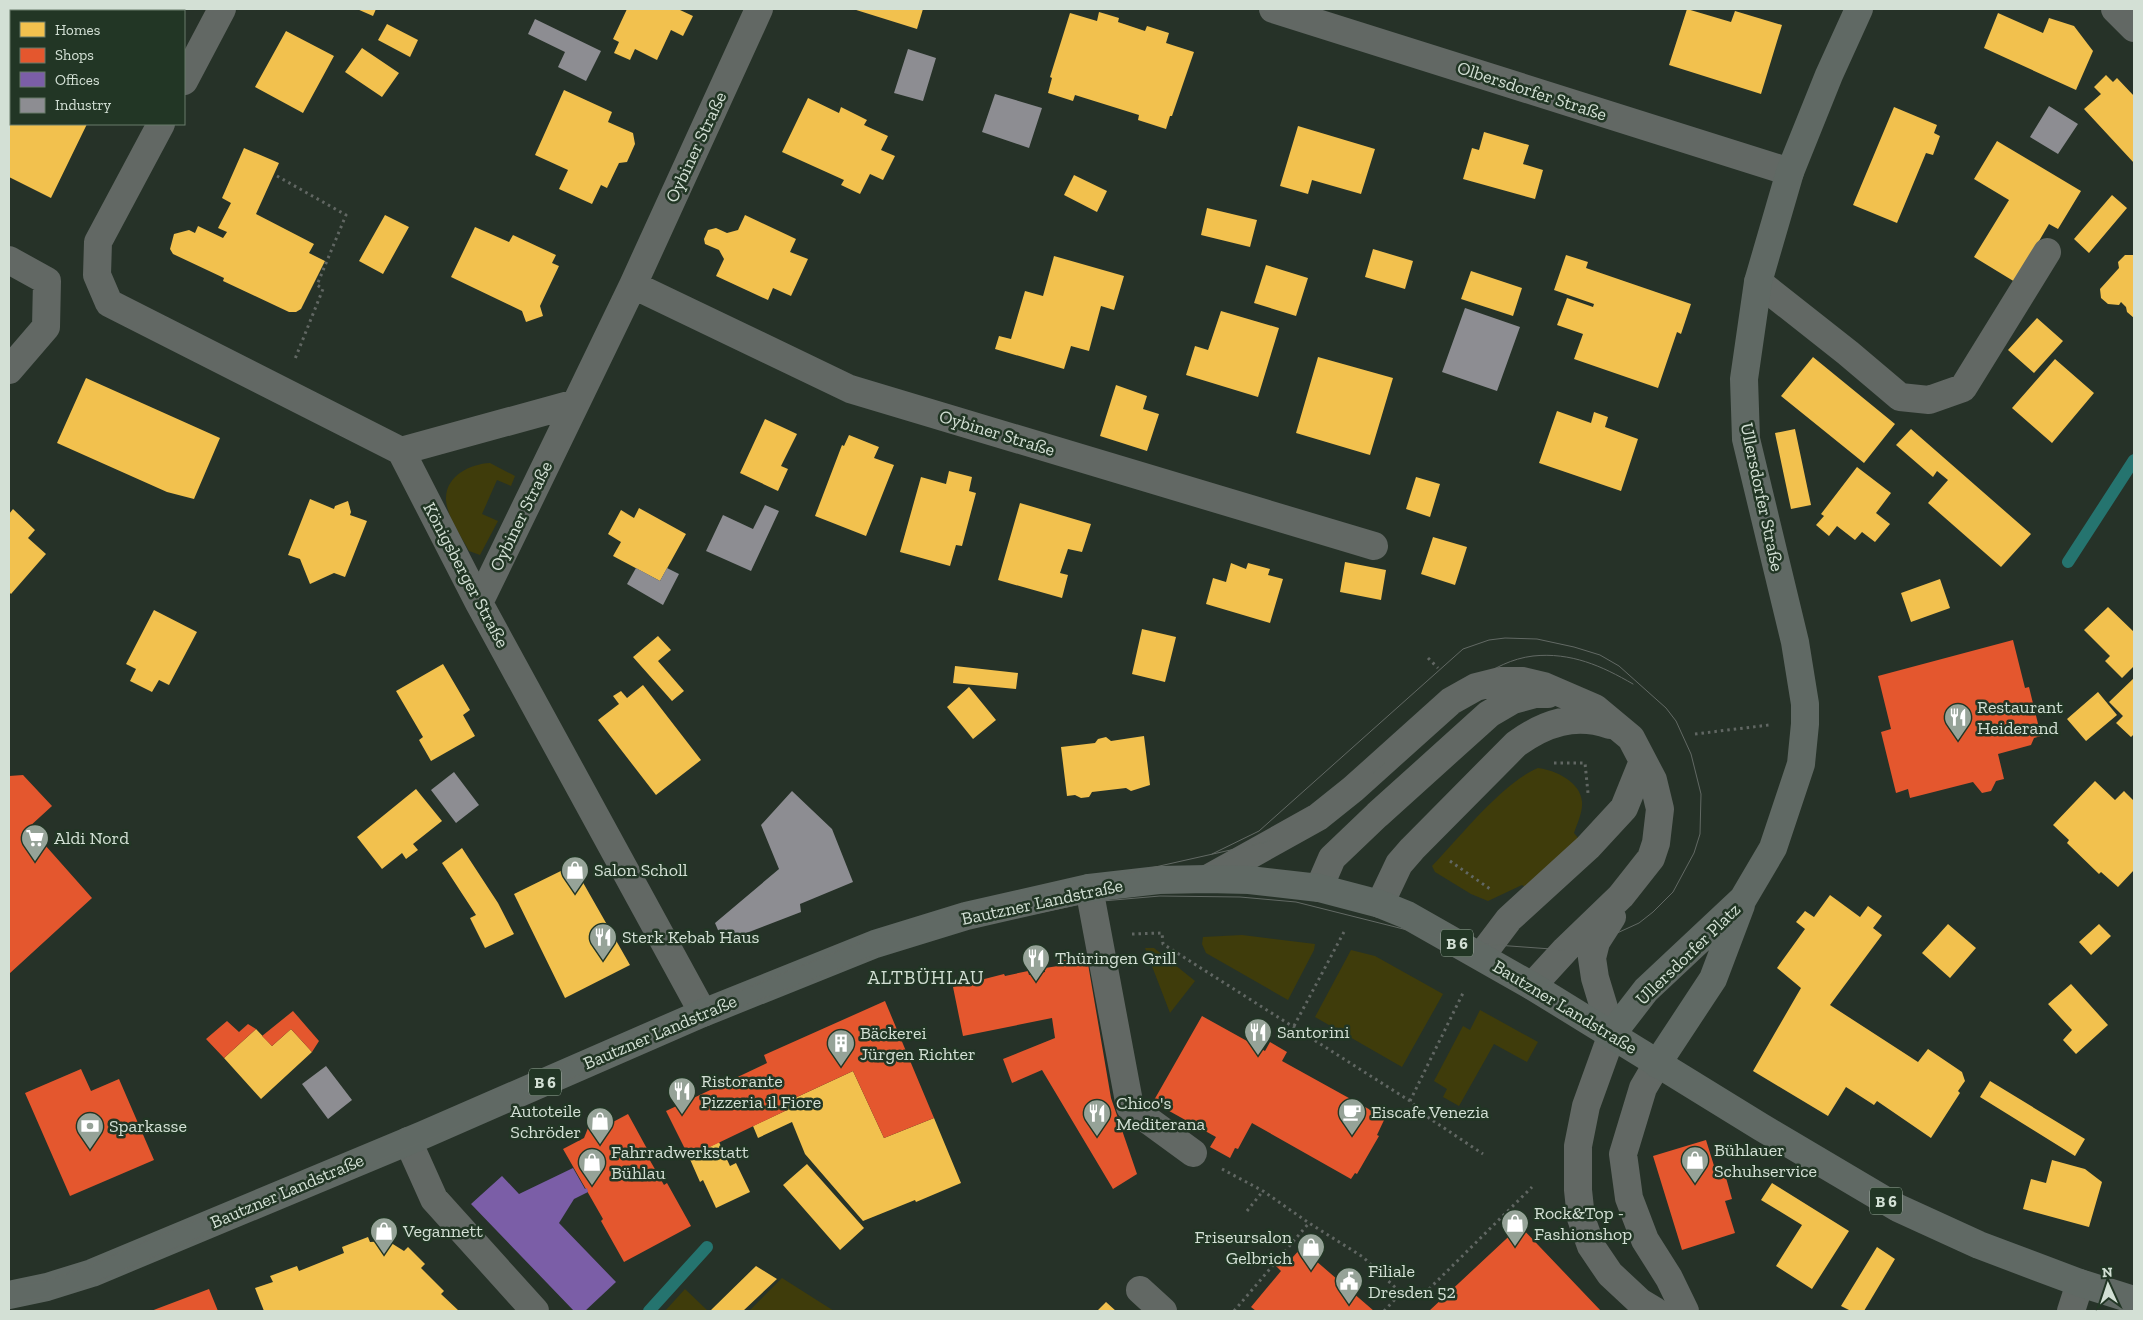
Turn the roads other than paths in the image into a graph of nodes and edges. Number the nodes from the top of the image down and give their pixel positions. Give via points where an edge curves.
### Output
1 (222, 9) edge
2 (759, 9) edge
3 (1273, 9) edge
4 (1860, 9) edge
5 (2115, 9) edge
6 (2134, 28) edge
7 (185, 79) edge
8 (160, 125) edge
9 (1790, 172) junction
10 (2047, 252) dead end
11 (9, 260) edge
12 (1758, 282) junction
13 (633, 285) junction
14 (9, 370) edge
15 (576, 403) junction
16 (402, 451) junction
17 (1374, 546) dead end
18 (479, 603) junction
19 (1570, 696) junction
20 (1616, 727) junction
21 (1643, 761) junction
22 (1206, 879) junction
23 (1089, 888) junction
24 (1319, 888) junction
25 (1621, 896) junction
26 (1743, 899) junction
27 (1370, 901) junction
28 (1481, 956) junction
29 (1532, 986) junction
30 (703, 1013) junction
31 (1612, 1034) junction
32 (1657, 1064) junction
33 (408, 1141) junction
34 (1193, 1153) road end
35 (1669, 1278) junction
36 (2080, 1283) junction
37 (1140, 1290) dead end
38 (9, 1295) edge
39 (2134, 1300) edge
40 (1647, 1306) edge
41 (14, 1311) edge
42 (535, 1311) edge
43 (1163, 1311) edge
44 (1685, 1311) edge
45 (2072, 1311) edge

1 - 7 street
2 - 13 street, Oybiner Straße
3 - 9 street, Olbersdorfer Straße
4 - 9 main road, Ullersdorfer Straße
5 - 6 street
8 - 16 street via 98,242 97,274 109,303
9 - 12 main road, Ullersdorfer Straße
10 - 12 street via 1963,388 1929,400 1900,397
11 - 14 street via 47,281 46,327
12 - 26 main road, Ullersdorfer Straße via 1744,379 1746,439 1795,642 1805,724 1801,764 1779,832
13 - 15 street, Oybiner Straße
13 - 17 street, Oybiner Straße via 850,389
15 - 16 street
15 - 18 street, Oybiner Straße
16 - 18 street, Königsberger Straße
18 - 30 street, Königsberger Straße
19 - 20 street via 1595,708
19 - 22 street via 1523,682 1500,681 1476,687 1451,701 1353,790 1318,817
19 - 24 street via 1534,694 1513,700 1489,714 1332,858
20 - 21 street via 1631,738
20 - 27 street via 1596,720 1556,722 1516,744 1434,825
21 - 25 street via 1660,809 1656,843 1651,858
21 - 28 street via 1624,808 1588,847 1509,919
22 - 23 main road, Bautzner Landstraße / B 6 via 1159,880
22 - 24 main road, Bautzner Landstraße / B 6
23 - 30 main road, Bautzner Landstraße / B 6 via 966,916 875,944
23 - 34 street via 1130,1107
24 - 27 main road, Bautzner Landstraße / B 6
25 - 29 street
25 - 31 street via 1613,916 1596,942 1592,958
26 - 31 main road, Ullersdorfer Platz via 1646,990
26 - 32 main road, Ullersdorfer Platz via 1713,979
27 - 28 main road, Bautzner Landstraße / B 6 via 1407,915
28 - 29 main road, Bautzner Landstraße / B 6
29 - 31 main road, Bautzner Landstraße / B 6
30 - 33 main road, Bautzner Landstraße / B 6
31 - 32 main road, Bautzner Landstraße / B 6
31 - 40 street via 1586,1106 1578,1146 1581,1218 1591,1246 1610,1274
32 - 35 street via 1643,1088 1623,1154 1629,1198 1645,1240
32 - 36 main road, Bautzner Landstraße / B 6 via 1898,1208 1979,1245
33 - 38 main road, Bautzner Landstraße / B 6 via 92,1273
33 - 42 street via 434,1199
35 - 40 street
35 - 44 street
36 - 39 main road, Bautzner Landstraße / B 6
36 - 45 street
37 - 43 street
38 - 41 street

